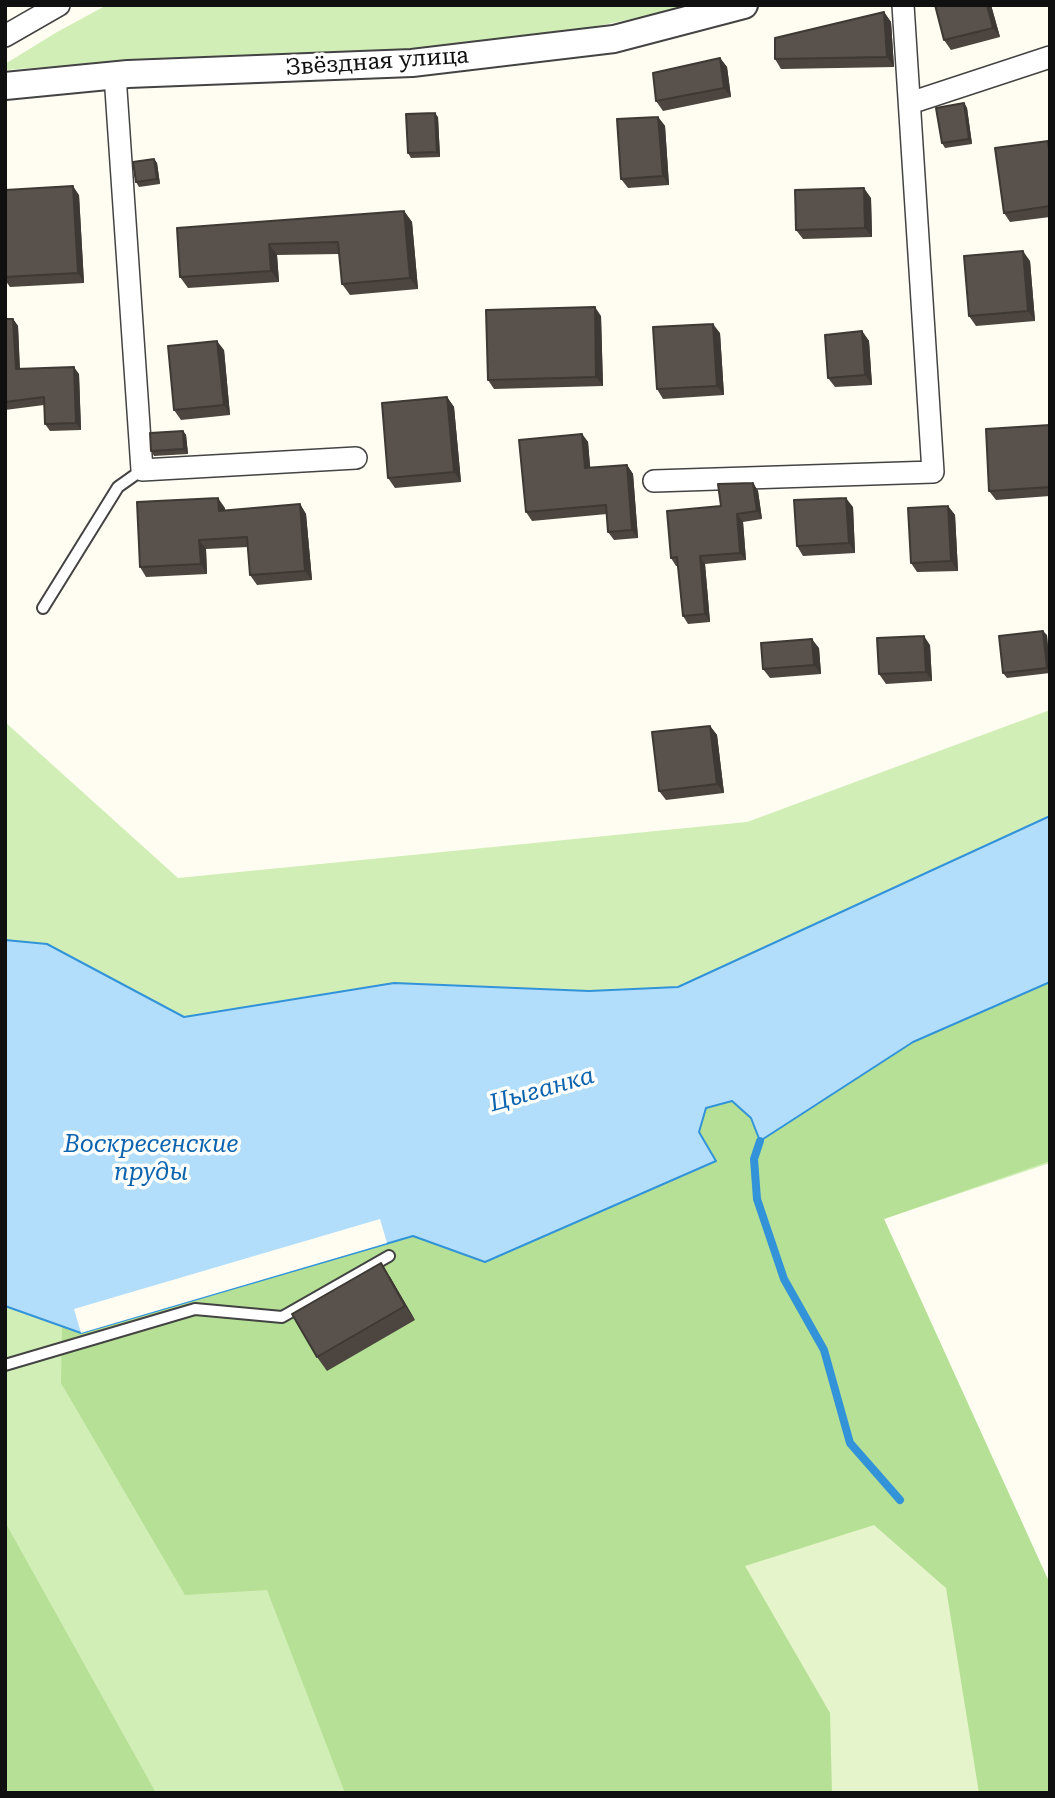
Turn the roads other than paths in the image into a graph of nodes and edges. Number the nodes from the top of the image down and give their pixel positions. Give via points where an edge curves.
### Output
1 (59, 5) edge
2 (744, 5) edge
3 (904, 5) edge
4 (5, 36) edge
5 (1050, 57) edge
6 (115, 75) junction
7 (5, 86) edge
8 (910, 103) junction
9 (356, 458) dead end
10 (142, 470) junction
11 (654, 481) dead end
12 (43, 608) dead end
13 (389, 1256) dead end
14 (5, 1365) edge

1 - 4 street
2 - 6 street, Звёздная улица via 614,39 412,63
3 - 8 street
5 - 8 street
6 - 7 street, Звёздная улица
6 - 10 street
8 - 11 street via 933,472
9 - 10 street
10 - 12 lane via 118,487
13 - 14 lane via 282,1317 195,1309

